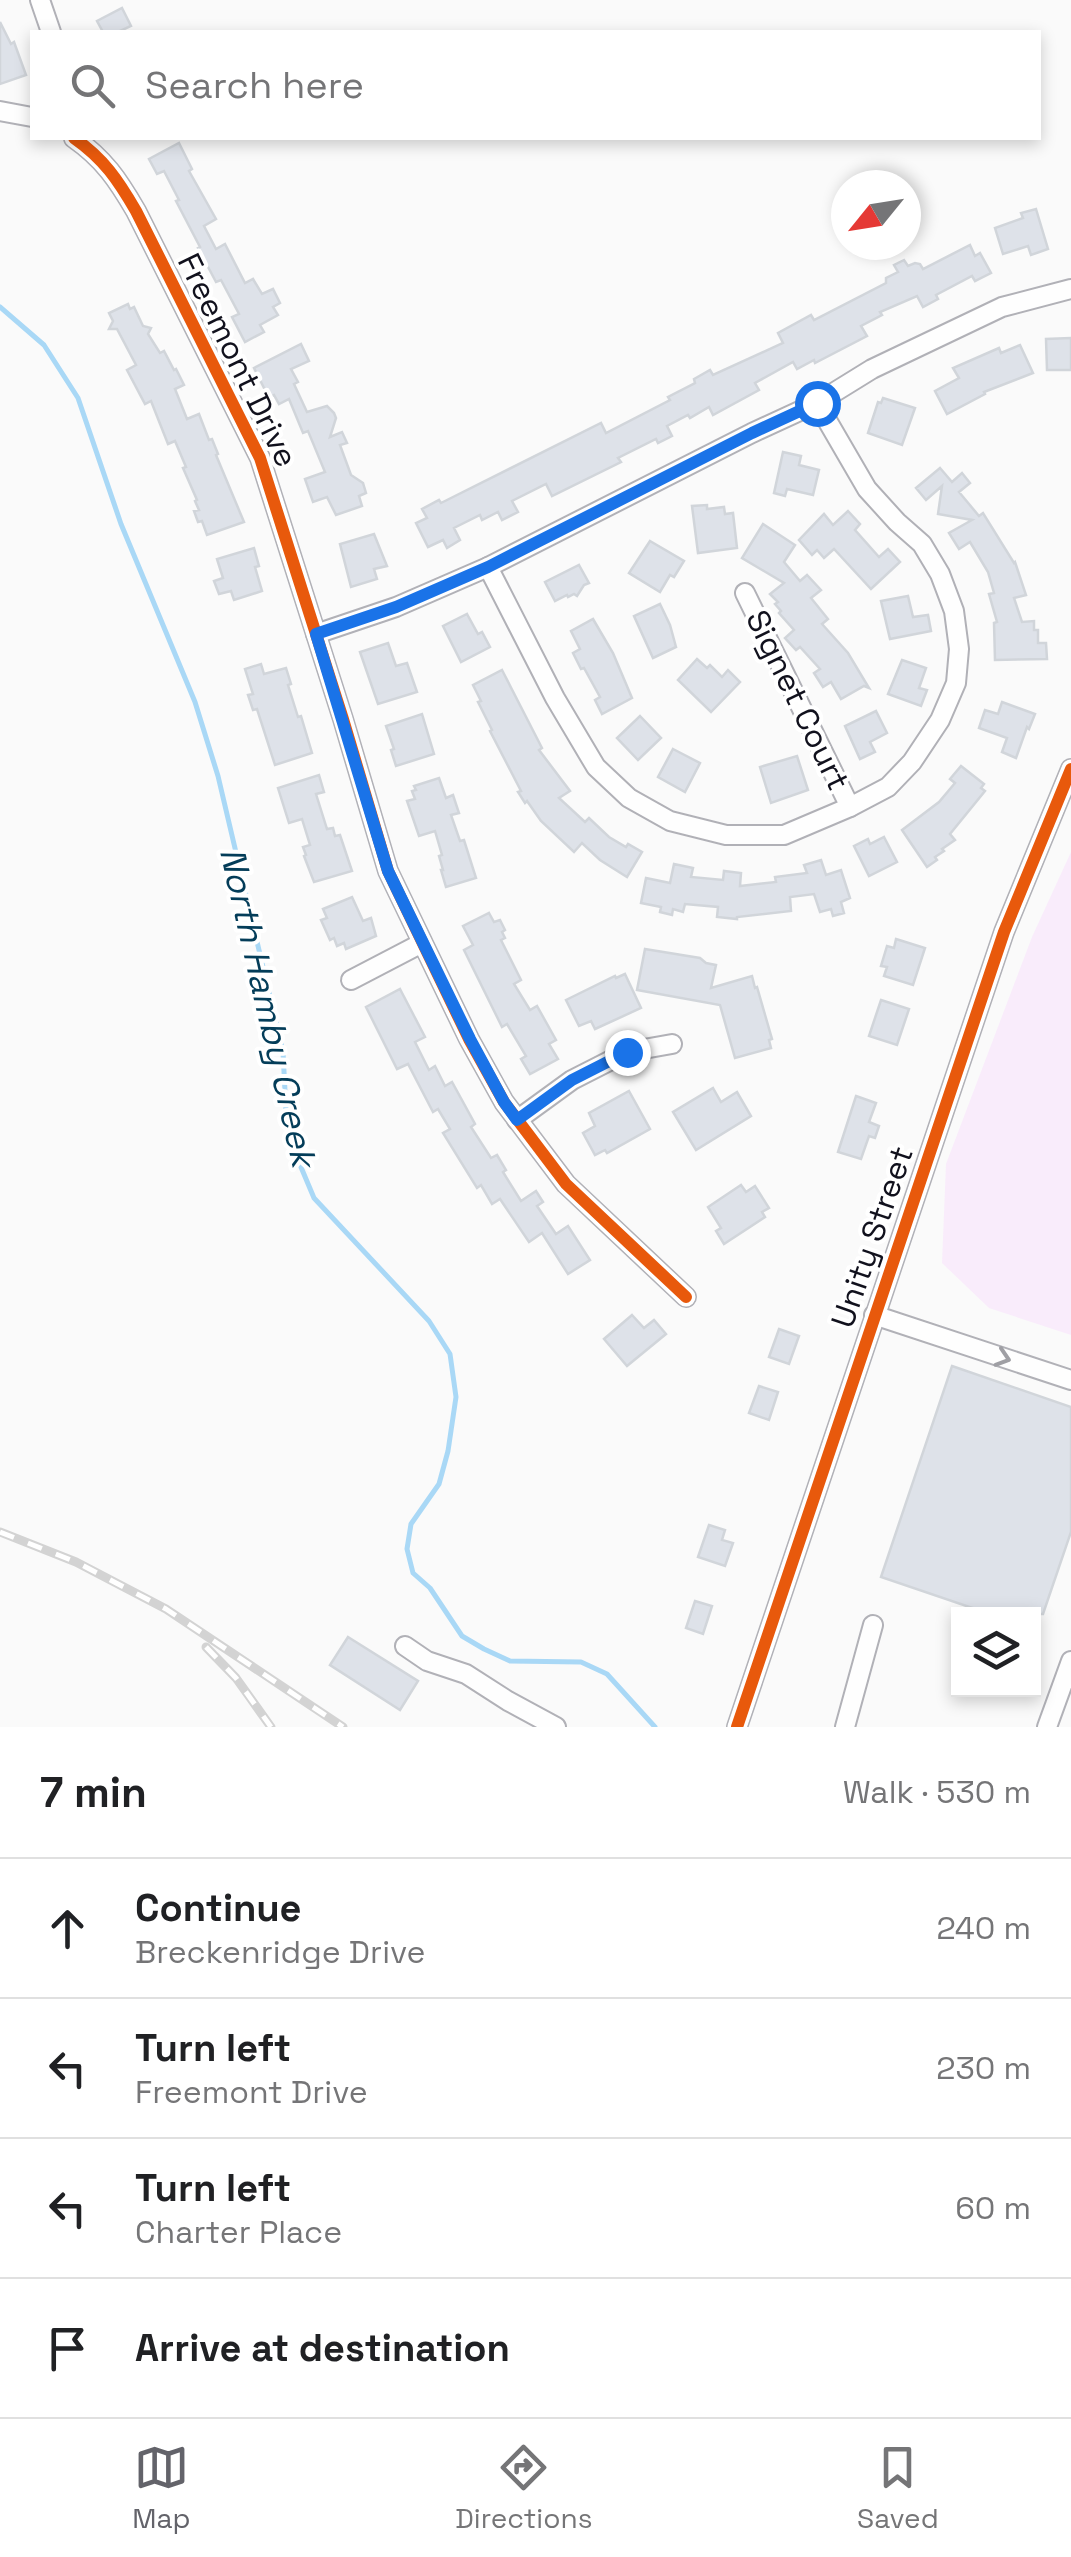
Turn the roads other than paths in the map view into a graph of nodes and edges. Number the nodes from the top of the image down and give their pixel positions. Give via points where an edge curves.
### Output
1 (40, 0) edge
2 (51, 30) edge
3 (0, 111) edge
4 (30, 117) edge
5 (77, 140) edge
6 (1071, 289) edge
7 (817, 403) junction
8 (488, 567) junction
9 (745, 593) dead end
10 (316, 634) junction
11 (1071, 768) edge
12 (850, 807) junction
13 (1071, 807) edge
14 (1050, 818) junction
15 (422, 944) junction
16 (352, 980) dead end
17 (672, 1044) dead end
18 (517, 1120) junction
19 (686, 1297) dead end
20 (874, 1315) junction
21 (1071, 1380) edge
22 (874, 1625) dead end
23 (405, 1646) dead end
24 (1071, 1661) edge
25 (556, 1727) edge
26 (736, 1727) edge
27 (846, 1727) edge
28 (1048, 1727) edge

1 - 2 street
3 - 4 street
5 - 10 street, Freemont Drive via 126,194 260,458
6 - 7 street via 1002,307
7 - 8 street
7 - 12 street via 867,489 922,544 940,574 959,649 951,696 912,762 888,787
8 - 10 street
8 - 12 street via 596,767 629,798 670,821 726,835 784,835
9 - 12 street, Signet Court
10 - 15 street, Freemont Drive via 388,871
11 - 14 street, Unity Street
13 - 14 street
14 - 20 street, Unity Street via 1004,932
15 - 16 street
15 - 18 street, Freemont Drive
17 - 18 street via 627,1052 572,1080
18 - 19 street, Freemont Drive via 566,1184
20 -> 21 street
20 - 26 street, Unity Street
22 - 27 street
23 - 25 street
24 - 28 street

